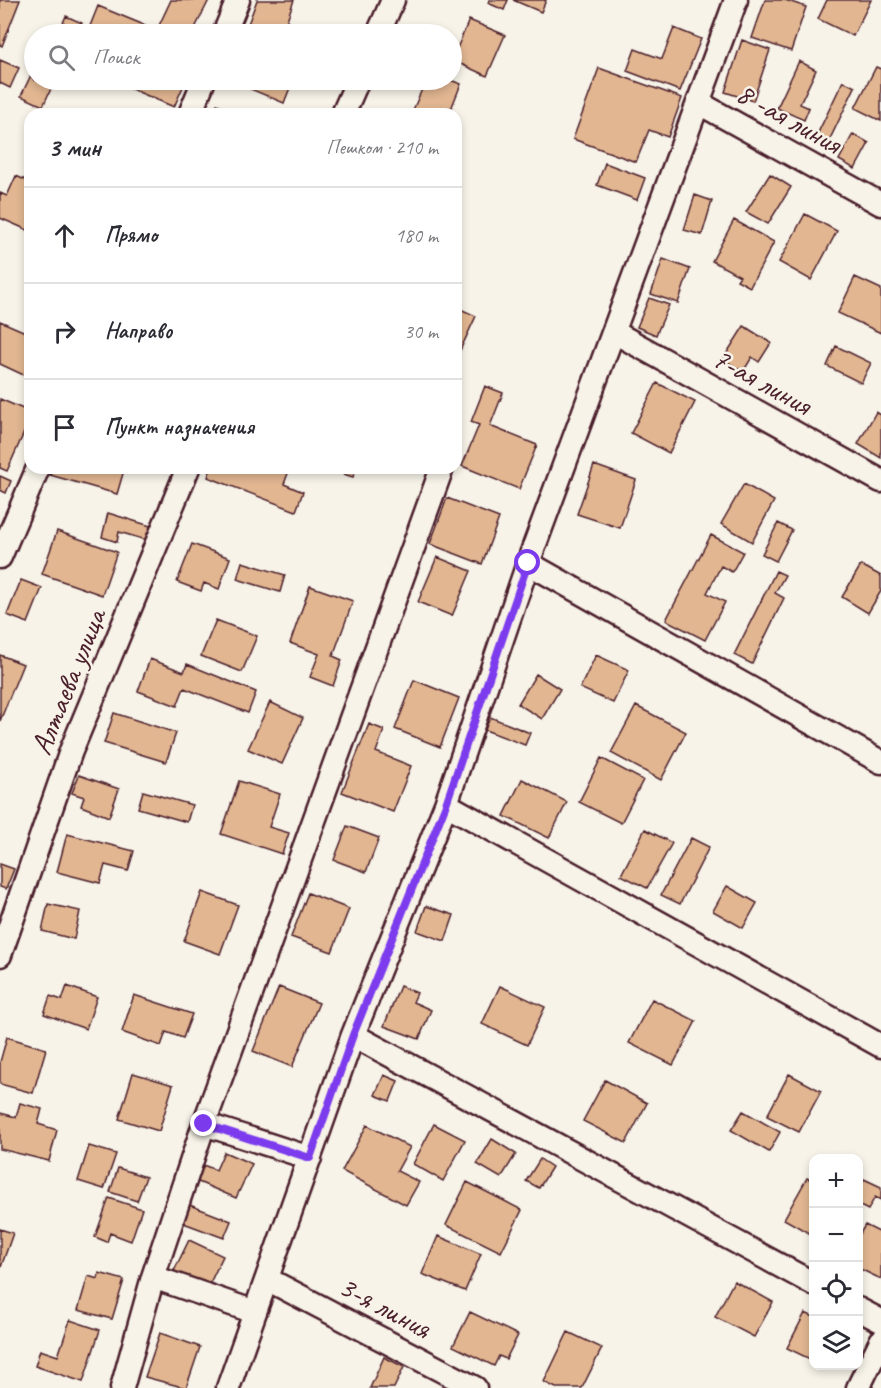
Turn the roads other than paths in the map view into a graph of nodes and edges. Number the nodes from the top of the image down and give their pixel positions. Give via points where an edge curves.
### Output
1 (238, 0) edge
2 (393, 0) edge
3 (736, 0) edge
4 (228, 24) edge
5 (382, 24) edge
6 (200, 90) edge
7 (354, 90) edge
8 (699, 103) junction
9 (192, 108) edge
10 (346, 108) edge
11 (881, 204) edge
12 (614, 333) junction
13 (35, 474) edge
14 (186, 474) edge
15 (440, 474) edge
16 (881, 481) edge
17 (0, 557) edge
18 (528, 563) junction
19 (881, 762) edge
20 (446, 804) junction
21 (0, 955) edge
22 (353, 1035) junction
23 (881, 1046) edge
24 (204, 1124) junction
25 (310, 1158) junction
26 (153, 1277) junction
27 (267, 1279) junction
28 (809, 1282) edge
29 (255, 1312) junction
30 (863, 1312) edge
31 (881, 1321) edge
32 (881, 1341) edge
33 (122, 1388) edge
34 (228, 1388) edge
35 (475, 1388) edge
36 (858, 1388) edge

1 - 4 street
2 - 5 street
3 - 8 street
6 - 9 street
7 - 10 street
8 - 11 street, 8 -ая линия
8 - 12 street
12 - 16 street, 7-ая линия
12 - 18 street
13 - 17 street
14 - 21 street, Алтаева улица via 71,751
15 - 24 street
18 - 19 street
18 - 20 street
20 - 22 street
20 - 23 street
22 - 25 street
22 - 28 street
24 - 25 street
24 - 26 street
25 - 27 street
26 - 29 street
26 - 33 street
27 - 29 street
27 - 35 street, 3-я линия
29 - 34 street
30 - 31 street
32 - 36 street

